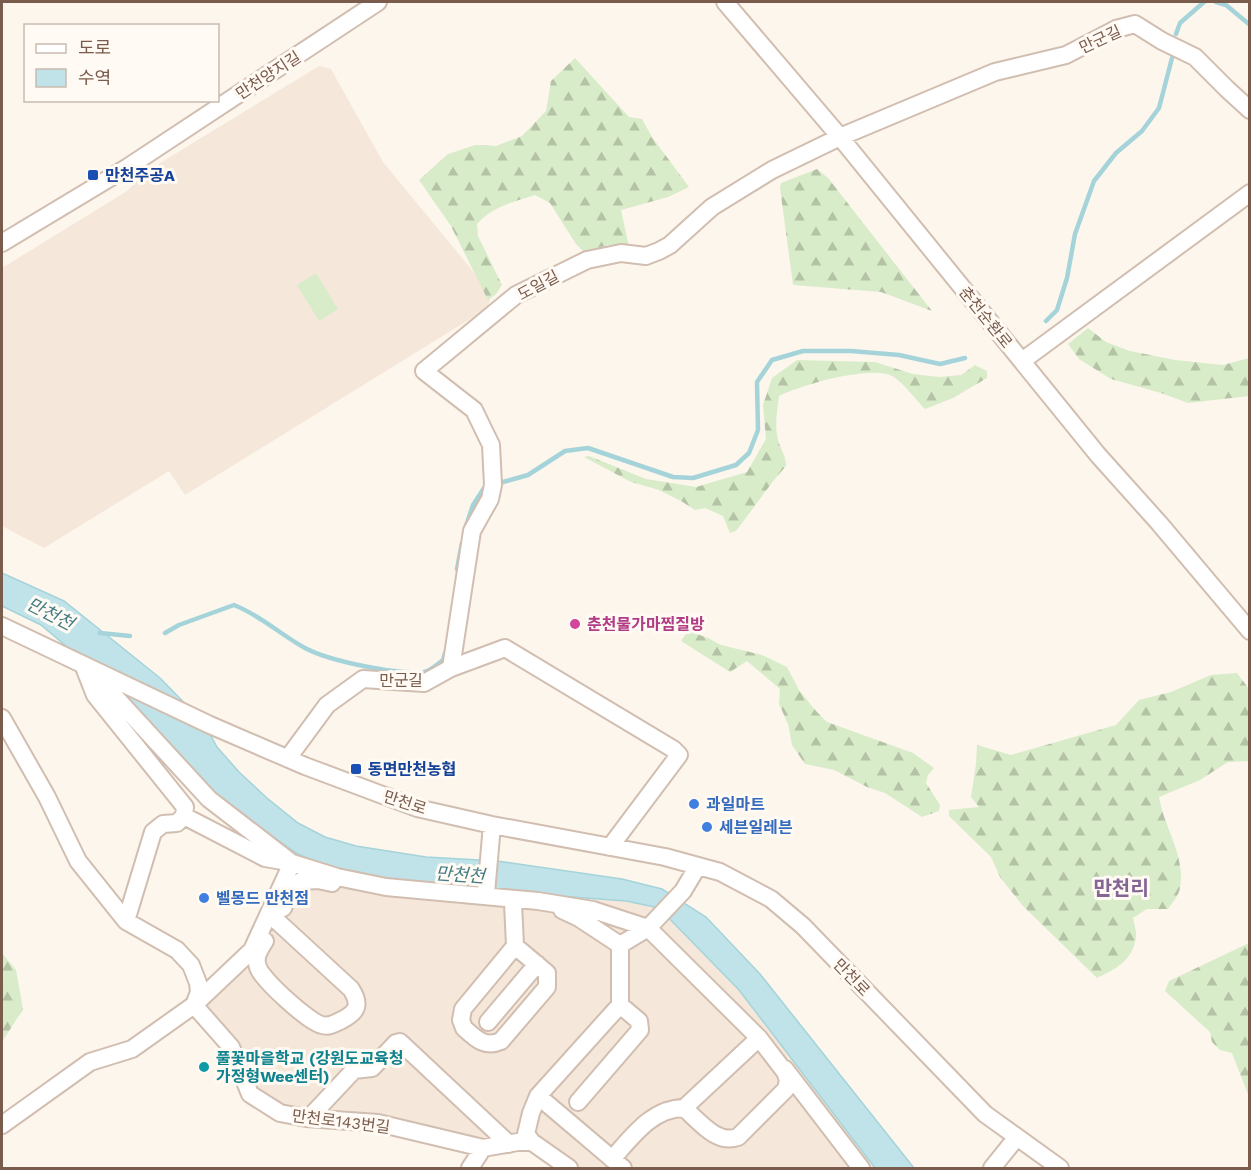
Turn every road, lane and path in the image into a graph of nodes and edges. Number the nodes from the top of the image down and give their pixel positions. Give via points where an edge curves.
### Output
1 (378, 2) edge
2 (725, 2) edge
3 (961, 86) joint
4 (1250, 110) edge
5 (840, 137) junction
6 (1250, 194) edge
7 (2, 243) edge
8 (1022, 361) junction
9 (2, 626) edge
10 (1250, 631) edge
11 (451, 668) junction
12 (90, 669) junction
13 (2, 718) edge
14 (288, 758) junction
15 (184, 816) junction
16 (492, 825) junction
17 (610, 847) junction
18 (292, 863) junction
19 (698, 866) junction
20 (488, 894) junction
21 (513, 903) junction
22 (126, 921) junction
23 (277, 921) junction
24 (650, 926) junction
25 (620, 945) junction
26 (515, 946) junction
27 (537, 964) junction
28 (194, 1005) junction
29 (620, 1005) junction
30 (488, 1022) dead end
31 (759, 1038) junction
32 (538, 1096) junction
33 (578, 1102) dead end
34 (684, 1108) junction
35 (309, 1118) junction
36 (2, 1125) edge
37 (1017, 1137) junction
38 (532, 1142) junction
39 (509, 1144) junction
40 (483, 1148) junction
41 (618, 1164) edge
42 (470, 1168) edge
43 (569, 1168) edge
44 (861, 1168) edge
45 (992, 1168) edge
46 (1060, 1168) edge

1 - 7 street, 만천양지길 via 128,167
2 - 5 street, 춘천순환로
3 - 4 street, 만군길 via 996,72 1066,55 1116,29 1135,24 1195,57
3 - 5 street, 도일길
5 - 8 street, 춘천순환로
5 - 11 street, 도일길 via 772,170 712,207 659,251 646,256 621,253 587,260 516,295 424,371 474,410 491,445 493,484 483,515 472,531
6 - 8 street
8 - 10 street, 춘천순환로
9 - 12 street
11 - 14 street, 만군길 via 424,683 363,679 327,705
11 - 17 street, 만군길 via 505,648 679,755
12 - 14 street, 만천로
12 - 15 street via 95,695 185,807
12 - 18 street via 209,799
13 - 22 street via 47,796 78,861
14 - 16 street, 만천로 via 417,808
15 - 18 street via 265,858
15 - 22 street via 177,823 163,824 153,832
16 - 17 street, 만천로
16 - 20 street
17 - 19 street, 만천로
18 - 20 street via 386,887
18 - 28 street via 252,950
19 - 24 street via 683,891
19 - 37 street, 만천로 via 720,872 771,899 803,926 985,1114
20 - 24 street via 593,910
21 - 23 street via 387,893 318,880 301,881 290,892
21 - 25 street via 547,903
21 - 26 street
22 - 28 street via 184,957 198,983
23 - 23 street via 256,959 263,976 306,1017 320,1025 328,1026 353,1015 356,1002 351,989
24 - 25 street
24 - 31 street
24 - 44 street via 681,946 730,997
25 - 29 street
26 - 27 street
26 - 27 street via 463,1009 464,1029 479,1041 501,1041 544,992 548,977
27 - 30 street
28 - 35 street, 만천로143번길 via 231,1047 250,1094 280,1113
28 - 36 street via 132,1049 90,1062
29 - 32 street
29 - 33 street via 639,1021 640,1030
31 - 34 street
31 - 34 street via 785,1072 788,1085 738,1137 717,1136
32 - 38 street via 526,1134
32 - 41 street
34 - 41 street via 654,1116
35 - 39 street via 354,1070 372,1068 400,1042
35 - 40 street, 만천로143번길 via 378,1123
37 - 45 street
37 - 46 street, 만천로
38 - 39 street, 만천로143번길
38 - 43 street
39 - 40 street, 만천로143번길
40 - 42 street

